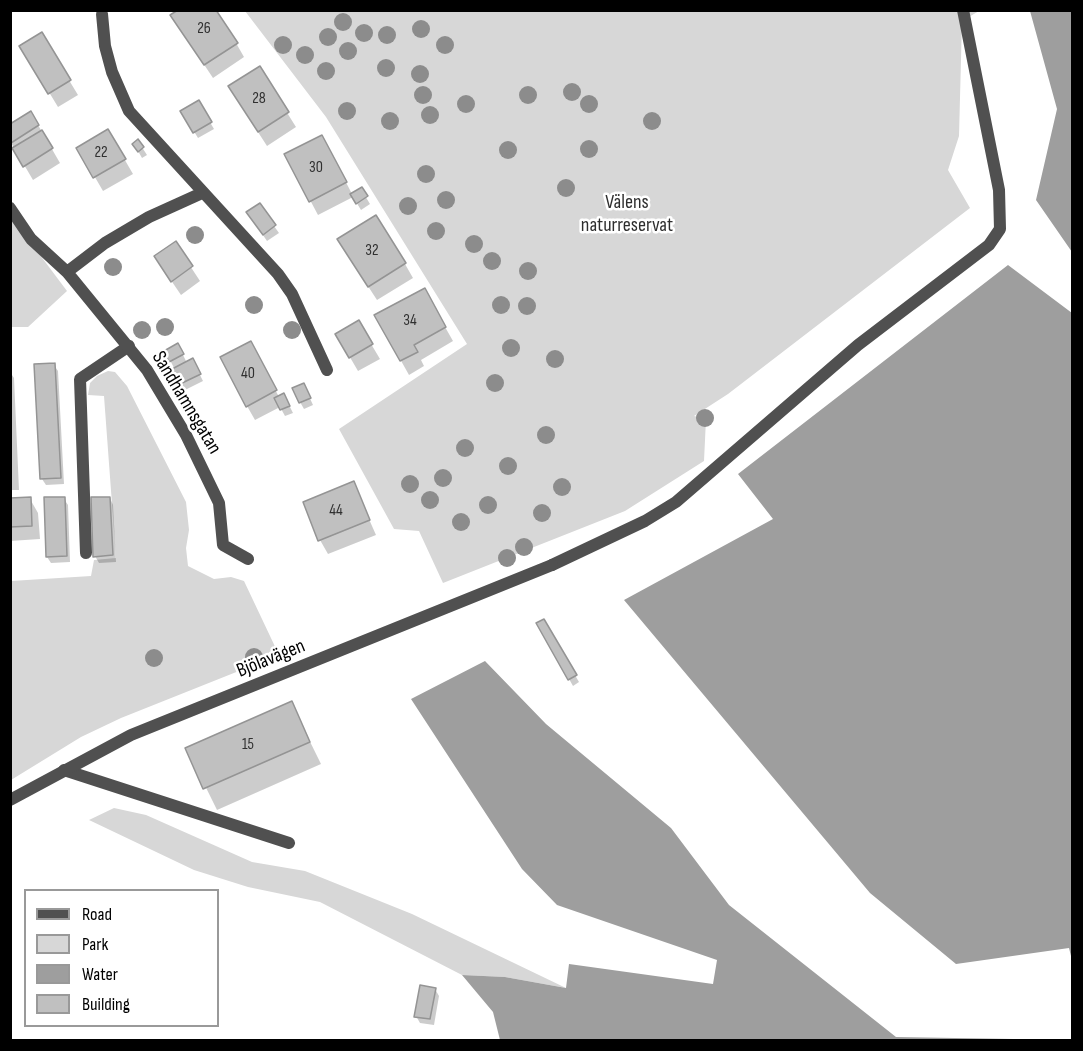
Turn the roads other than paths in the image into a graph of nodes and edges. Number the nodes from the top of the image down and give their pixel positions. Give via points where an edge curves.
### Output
1 (963, 10) edge
2 (102, 14) dead end
3 (202, 193) junction
4 (10, 208) edge
5 (67, 272) junction
6 (129, 346) junction
7 (327, 370) dead end
8 (86, 553) dead end
9 (248, 559) dead end
10 (64, 770) junction
11 (10, 800) edge
12 (289, 843) dead end

1 - 10 street, Bjölavägen via 999,189 1000,229 989,245 858,345 676,502 645,521 552,565 130,735
2 - 3 street via 112,72 129,111
3 - 5 street via 140,222
3 - 7 street via 278,274 292,294
4 - 5 street, Sandhamnsgatan via 31,239
5 - 6 street, Sandhamnsgatan
6 - 8 street via 80,379
6 - 9 street, Sandhamnsgatan via 186,435 219,503 223,545
10 - 11 street, Bjölavägen
10 - 12 street

